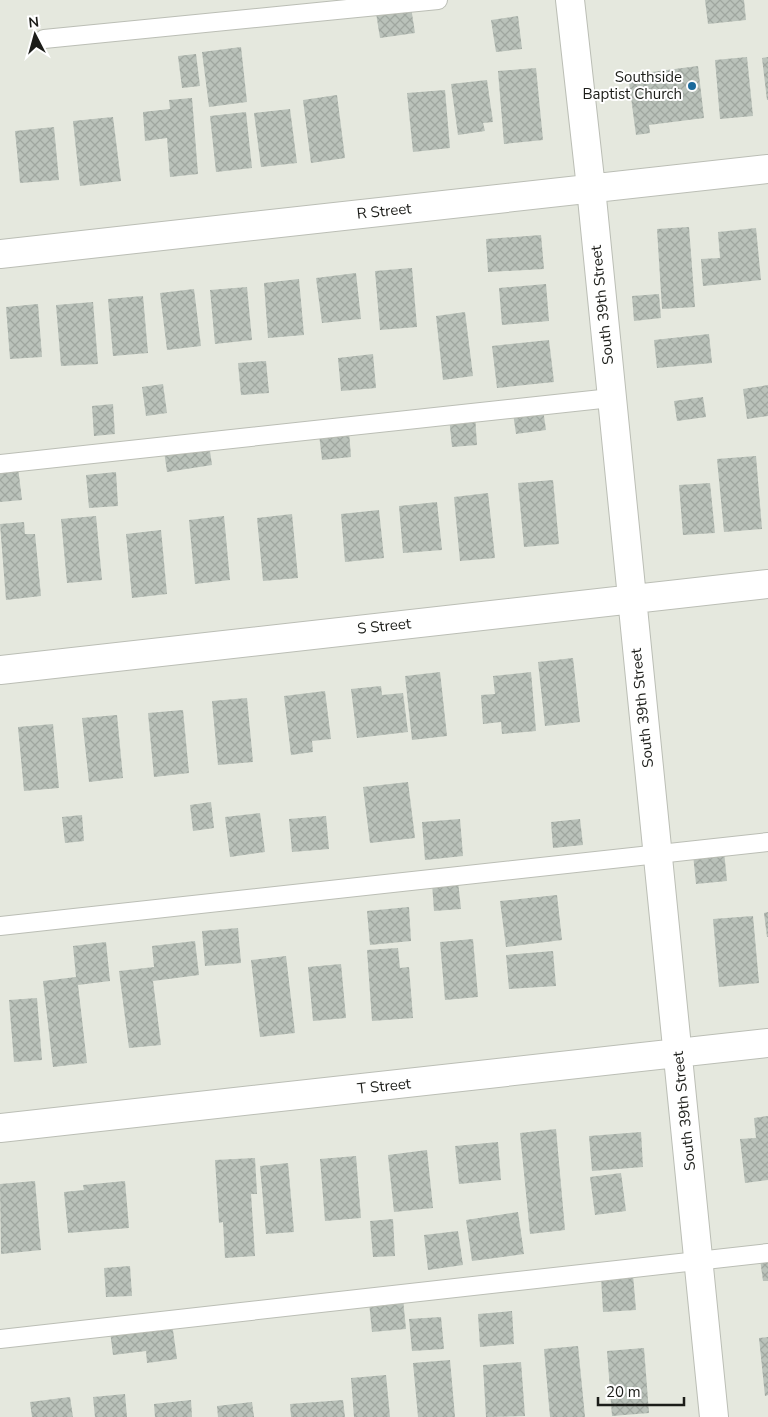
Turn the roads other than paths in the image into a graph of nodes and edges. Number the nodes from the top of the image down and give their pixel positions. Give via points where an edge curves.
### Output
1 (438, 0) edge
2 (570, 0) edge
3 (44, 39) dead end
4 (768, 169) edge
5 (591, 188) junction
6 (0, 254) edge
7 (611, 398) junction
8 (0, 464) edge
9 (768, 584) edge
10 (631, 599) junction
11 (0, 670) edge
12 (768, 842) edge
13 (657, 855) junction
14 (0, 926) edge
15 (768, 1043) edge
16 (678, 1053) junction
17 (0, 1128) edge
18 (768, 1253) edge
19 (699, 1261) junction
20 (0, 1339) edge
21 (714, 1417) edge

1 - 3 lane
2 - 5 street, South 39th Street
4 - 5 street, R Street
5 - 6 street, R Street
5 - 7 street, South 39th Street
7 - 8 lane
7 - 10 street, South 39th Street
9 - 10 street, S Street
10 - 11 street, S Street
10 - 13 street, South 39th Street
12 - 13 lane
13 - 14 lane
13 - 16 street, South 39th Street
15 - 16 street, T Street
16 - 17 street, T Street
16 - 19 street, South 39th Street
18 - 19 lane
19 - 20 lane
19 - 21 street, South 39th Street

